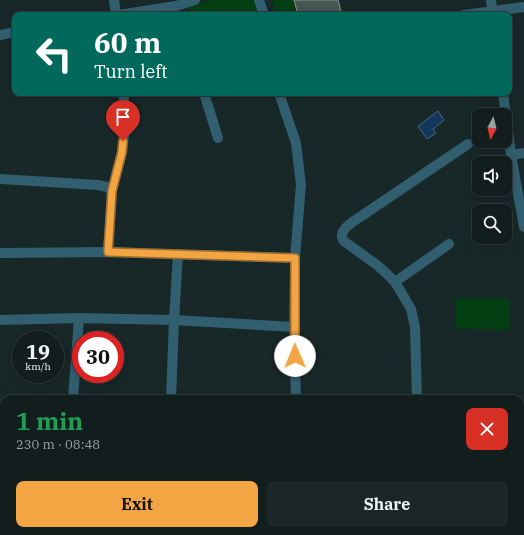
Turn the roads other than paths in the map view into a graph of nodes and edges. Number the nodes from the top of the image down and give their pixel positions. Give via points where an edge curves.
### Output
1 (114, 0) edge
2 (195, 0) edge
3 (260, 0) edge
4 (491, 0) edge
5 (524, 7) edge
6 (177, 11) edge
7 (116, 12) edge
8 (162, 12) edge
9 (263, 12) edge
10 (493, 12) edge
11 (498, 12) edge
12 (12, 33) edge
13 (0, 35) edge
14 (123, 96) edge
15 (205, 96) edge
16 (280, 96) edge
17 (503, 96) edge
18 (218, 138) dead end
19 (468, 144) dead end
20 (524, 153) edge
21 (511, 155) junction
22 (0, 179) edge
23 (112, 191) junction
24 (524, 227) edge
25 (449, 244) dead end
26 (108, 252) junction
27 (0, 253) edge
28 (178, 254) junction
29 (295, 258) junction
30 (395, 282) junction
31 (79, 318) junction
32 (0, 320) edge
33 (174, 320) junction
34 (294, 327) junction
35 (74, 395) edge
36 (171, 395) edge
37 (296, 395) edge
38 (417, 395) edge

1 - 7 street
2 - 6 street
3 - 9 street
4 - 10 street
5 - 11 street
6 - 8 street
12 - 13 street
14 - 23 street via 126,119 122,152
15 - 18 street
16 - 29 street via 296,143 300,175 301,192
17 - 21 street
19 - 30 street via 343,231 342,238 345,242 377,265
20 - 21 street
21 - 24 street
22 - 23 street via 98,184
23 - 26 street
25 - 30 street
26 - 27 street
26 - 28 street
28 - 29 street
28 - 33 street
29 - 34 street
30 - 38 street via 413,315
31 - 32 street
31 - 33 street
31 - 35 street
33 - 34 street
33 - 36 street
34 - 37 street

